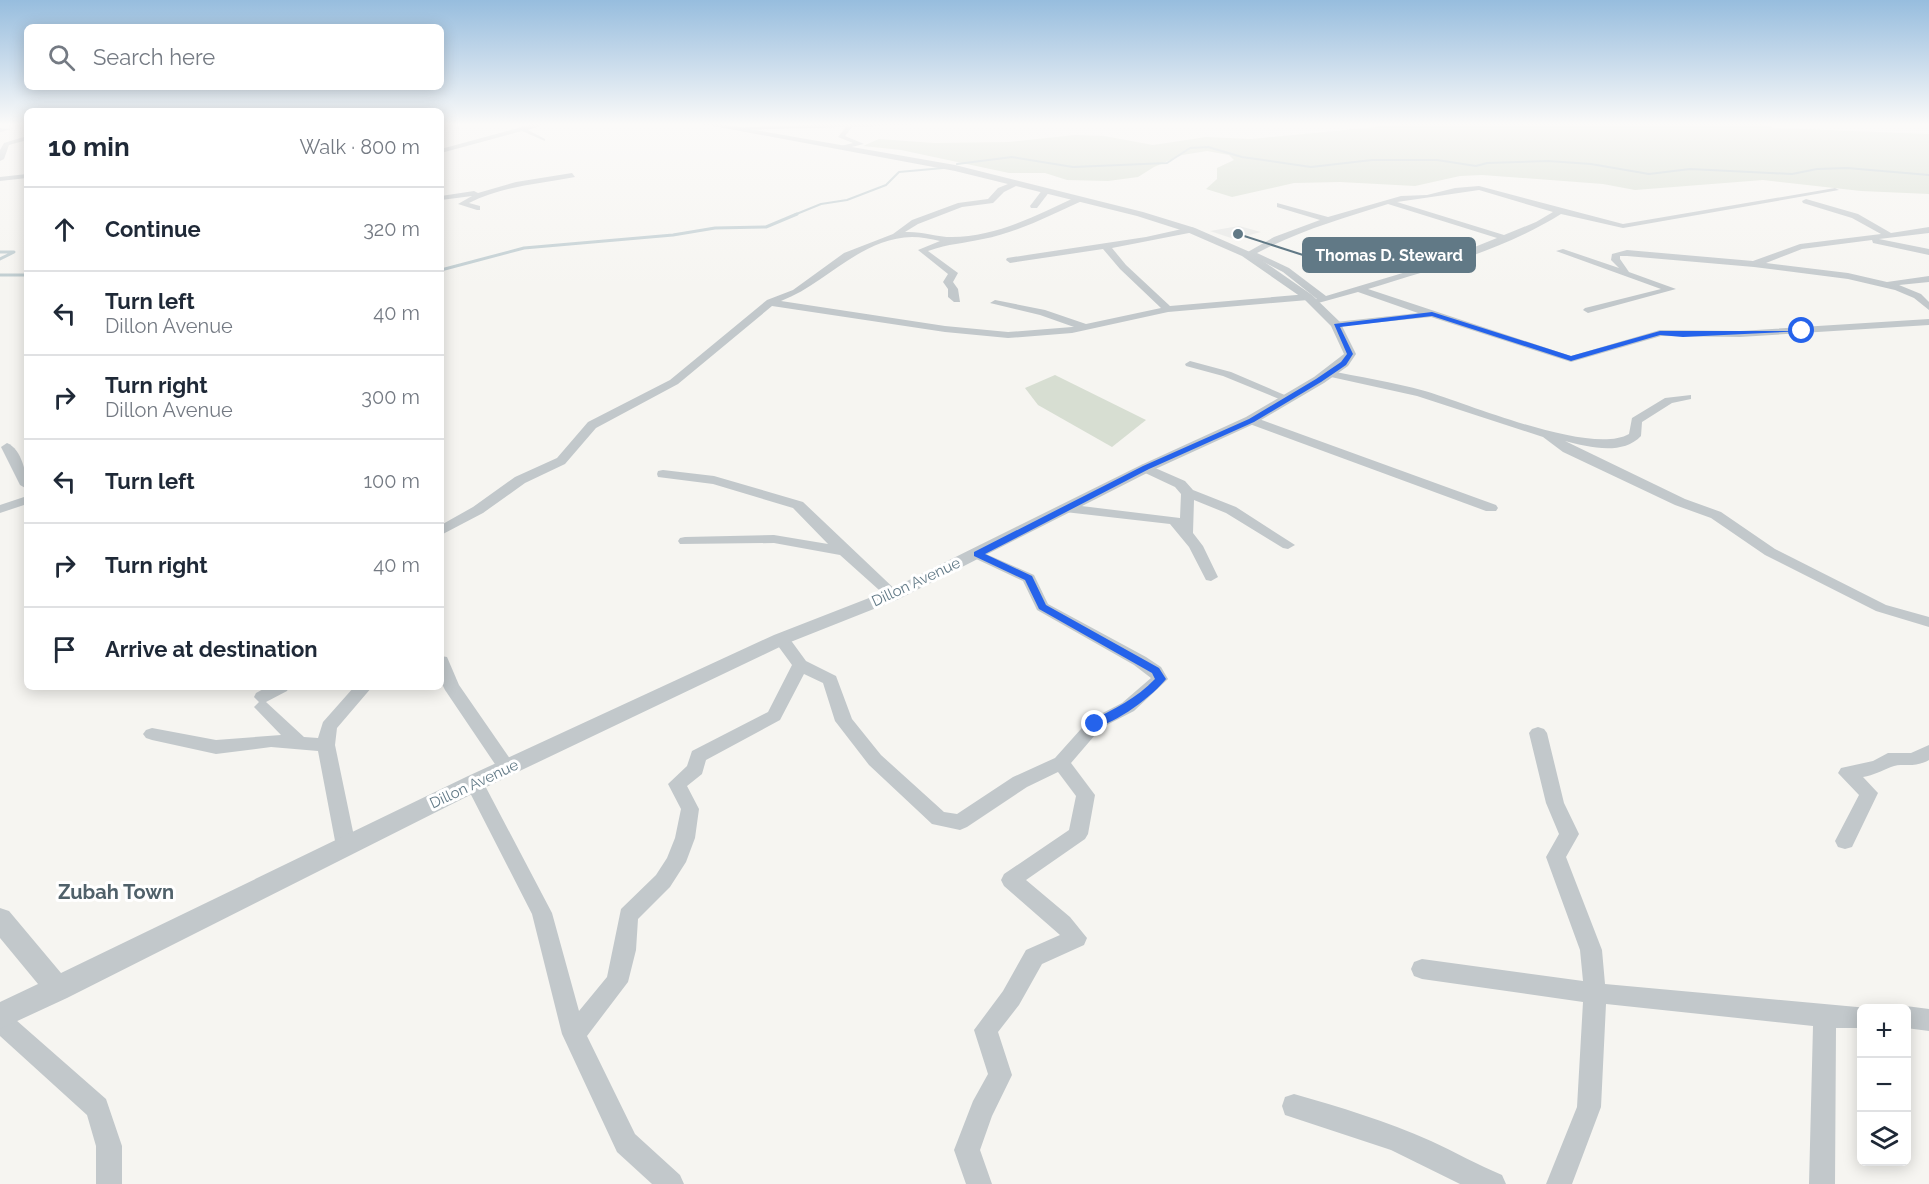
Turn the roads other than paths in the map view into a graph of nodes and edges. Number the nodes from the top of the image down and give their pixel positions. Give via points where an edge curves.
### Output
1 (555, 178) edge
2 (994, 178) edge
3 (1016, 184) junction
4 (1835, 190) dead end
5 (1046, 191) junction
6 (482, 192) junction
7 (444, 198) edge
8 (444, 199) edge
9 (1079, 199) junction
10 (1806, 201) dead end
11 (1389, 202) junction
12 (462, 204) junction
13 (1280, 205) dead end
14 (1034, 207) dead end
15 (477, 208) dead end
16 (1560, 211) junction
17 (1328, 220) junction
18 (1929, 230) edge
19 (1191, 231) junction
20 (1889, 235) junction
21 (894, 236) junction
22 (1505, 238) junction
23 (1866, 238) junction
24 (950, 240) junction
25 (1371, 244) dead end
26 (1107, 248) junction
27 (1560, 251) dead end
28 (1929, 252) edge
29 (1010, 260) dead end
30 (1754, 264) junction
31 (1436, 266) junction
32 (1625, 274) junction
33 (1929, 279) edge
34 (1882, 284) junction
35 (1360, 290) junction
36 (957, 300) dead end
37 (1316, 300) junction
38 (770, 302) junction
39 (995, 303) dead end
40 (1929, 307) edge
41 (1168, 309) junction
42 (1588, 310) dead end
43 (1432, 314) junction
44 (1929, 322) edge
45 (1336, 325) junction
46 (1088, 328) junction
47 (1190, 364) dead end
48 (1326, 373) junction
49 (1687, 397) dead end
50 (1288, 399) junction
51 (1251, 420) junction
52 (1547, 434) junction
53 (8, 447) dead end
54 (1146, 468) junction
55 (663, 474) dead end
56 (24, 475) edge
57 (1188, 493) junction
58 (24, 501) edge
59 (1065, 508) junction
60 (1491, 508) dead end
61 (0, 509) edge
62 (444, 529) edge
63 (1186, 533) junction
64 (685, 541) dead end
65 (1288, 545) dead end
66 (846, 552) junction
67 (977, 554) junction
68 (1211, 577) dead end
69 (893, 595) junction
70 (1929, 622) edge
71 (781, 639) junction
72 (800, 665) junction
73 (444, 668) edge
74 (277, 690) edge
75 (361, 690) edge
76 (1538, 733) dead end
77 (153, 734) dead end
78 (300, 744) junction
79 (326, 745) junction
80 (1929, 752) edge
81 (1061, 763) junction
82 (507, 768) junction
83 (474, 783) junction
84 (1845, 841) dead end
85 (346, 846) junction
86 (0, 919) edge
87 (1422, 969) dead end
88 (58, 989) junction
89 (1595, 993) junction
90 (0, 1016) edge
91 (1825, 1017) junction
92 (1857, 1017) edge
93 (1911, 1018) edge
94 (1929, 1020) edge
95 (0, 1021) edge
96 (574, 1034) junction
97 (1294, 1106) dead end
98 (109, 1184) edge
99 (671, 1184) edge
100 (980, 1184) edge
101 (1493, 1184) edge
102 (1559, 1184) edge
103 (1822, 1184) edge

1 - 6 street
2 - 3 street, Dillon Avenue
3 - 5 street, Dillon Avenue
3 - 21 street via 1001,190 990,201 962,205 915,222
4 - 16 street via 1623,226
5 - 9 street, Dillon Avenue
5 - 14 street
6 - 7 street
6 - 12 street
8 - 12 street
9 - 19 street, Dillon Avenue
9 - 24 street via 982,237
10 - 20 street via 1855,216
11 - 16 street via 1473,188
11 - 17 street
11 - 22 street
12 - 15 street
13 - 17 street
16 - 22 street
17 - 37 street via 1250,253 1286,270
18 - 20 street
19 - 26 street
19 - 37 street, Dillon Avenue via 1246,254
20 - 23 street
21 - 24 street via 914,234
21 - 38 street via 847,255 796,292
22 - 31 street
23 - 28 street
23 - 30 street via 1800,247
24 - 36 street via 922,250 953,273 948,282
25 - 31 street
26 - 29 street
26 - 41 street
27 - 32 street
30 - 32 street via 1616,254 1615,260
30 - 34 street
31 - 35 street
32 - 42 street via 1671,289
33 - 34 street
34 - 40 street via 1912,294
35 - 37 street
35 - 43 street
37 - 41 street
37 - 45 street, Dillon Avenue
38 - 46 street via 976,333 1008,335
38 - 62 street via 674,382 592,425 561,461 520,480
39 - 46 street via 1042,312
41 - 46 street
43 - 44 street via 1571,359 1660,333 1740,334
43 - 45 street
45 - 48 street, Dillon Avenue via 1350,354
47 - 50 street via 1227,374
48 - 50 street, Dillon Avenue
48 - 52 street via 1420,393
49 - 52 street via 1669,400 1636,421 1635,436 1628,441 1596,444
50 - 51 street, Dillon Avenue
51 - 54 street, Dillon Avenue
51 - 60 street
52 - 70 street via 1567,449 1716,515 1770,552 1852,594 1898,615
53 - 56 street
54 - 57 street via 1180,484
54 - 59 street, Dillon Avenue
55 - 66 street via 714,480 782,498 798,505
57 - 63 street
57 - 65 street via 1231,510
58 - 61 street
59 - 63 street via 1174,520
59 - 67 street, Dillon Avenue
63 - 68 street
64 - 66 street via 774,540
66 - 69 street
67 - 69 street, Dillon Avenue
67 - 81 street via 1029,578 1042,607 1140,661 1160,679 1128,707 1095,724
69 - 71 street, Dillon Avenue
71 - 72 street
71 - 82 street, Dillon Avenue
72 - 81 street via 830,680 844,721 875,759 939,819 960,822 1020,782
72 - 96 street via 774,716 698,756 696,769 677,784 690,809 686,838 663,881 628,915 617,982
73 - 82 street via 451,686
74 - 78 street via 262,702
75 - 79 street via 329,726
76 - 89 street via 1555,803 1569,834 1556,857 1592,950
77 - 78 street via 216,747 271,741
78 - 79 street
79 - 85 street
80 - 84 street via 1914,759 1888,760 1878,767 1847,773 1869,793
81 - 100 street via 1086,795 1078,834 1011,880 1076,938 1034,957 1011,999 986,1030 1000,1075 967,1150
82 - 83 street, Dillon Avenue
83 - 85 street, Dillon Avenue
83 - 96 street via 542,913
85 - 88 street, Dillon Avenue
86 - 88 street
87 - 89 street
88 - 90 street, Dillon Avenue
89 - 91 street
89 - 102 street via 1589,1107
91 - 92 street
91 - 103 street
93 - 94 street
95 - 98 street via 98,1108 109,1146
96 - 99 street via 626,1143
97 - 101 street via 1385,1135

